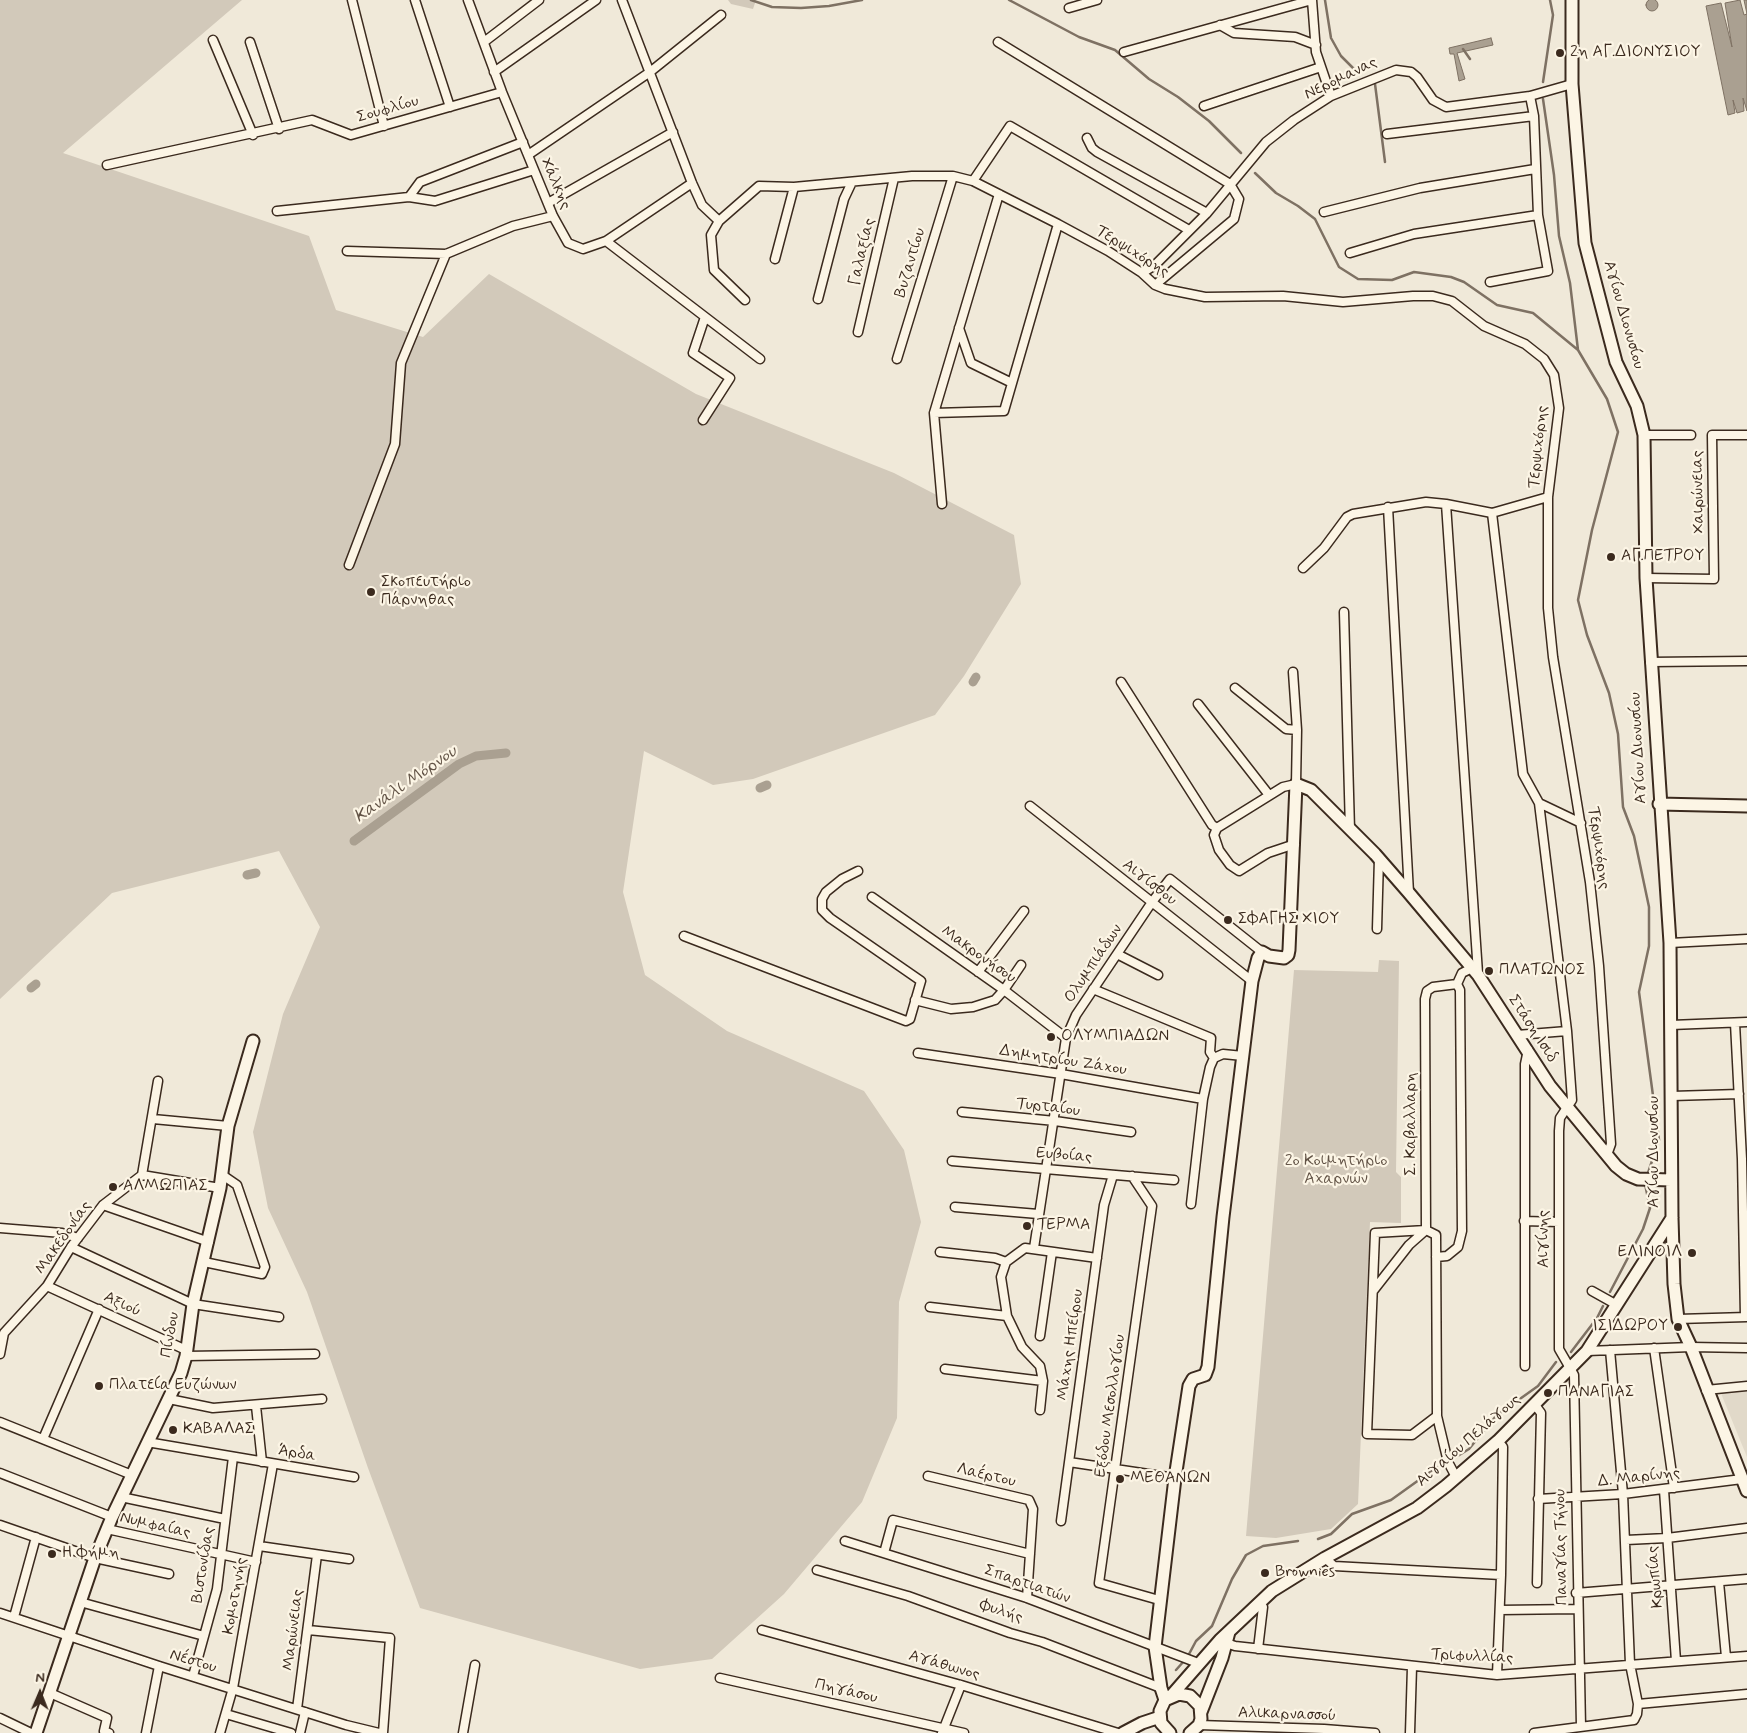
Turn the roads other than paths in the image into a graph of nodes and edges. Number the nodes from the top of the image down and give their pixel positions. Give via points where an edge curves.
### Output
1 (352, 0) edge
2 (414, 0) edge
3 (468, 0) edge
4 (539, 0) edge
5 (596, 0) edge
6 (622, 0) edge
7 (1097, 0) edge
8 (1312, 0) edge
9 (1572, 0) edge
10 (1068, 8) dead end
11 (721, 15) dead end
12 (1220, 25) junction
13 (213, 40) dead end
14 (250, 42) dead end
15 (484, 42) junction
16 (998, 42) dead end
17 (1316, 45) junction
18 (1124, 52) dead end
19 (1320, 67) junction
20 (494, 72) junction
21 (650, 72) junction
22 (1572, 84) junction
23 (502, 92) junction
24 (1331, 96) junction
25 (1530, 96) junction
26 (1204, 106) dead end
27 (450, 107) junction
28 (1534, 116) junction
29 (384, 126) junction
30 (279, 129) junction
31 (673, 132) junction
32 (1387, 134) dead end
33 (253, 135) junction
34 (1087, 138) dead end
35 (523, 142) junction
36 (528, 155) junction
37 (107, 165) dead end
38 (1535, 169) junction
39 (534, 170) junction
40 (953, 176) junction
41 (894, 178) junction
42 (973, 181) junction
43 (852, 182) junction
44 (692, 183) junction
45 (1230, 184) junction
46 (794, 186) junction
47 (1000, 194) junction
48 (409, 197) junction
49 (548, 203) junction
50 (277, 211) dead end
51 (1324, 212) dead end
52 (1207, 213) junction
53 (553, 216) junction
54 (1538, 216) junction
55 (719, 220) junction
56 (1058, 224) junction
57 (1189, 230) junction
58 (606, 241) junction
59 (347, 251) dead end
60 (1350, 253) dead end
61 (446, 254) junction
62 (775, 259) dead end
63 (1142, 273) junction
64 (1490, 282) dead end
65 (1155, 285) junction
66 (818, 298) dead end
67 (744, 300) dead end
68 (705, 317) junction
69 (959, 328) junction
70 (858, 332) dead end
71 (760, 359) dead end
72 (896, 359) dead end
73 (1012, 383) junction
74 (934, 413) junction
75 (704, 420) dead end
76 (1644, 435) junction
77 (1692, 435) dead end
78 (1747, 435) edge
79 (1548, 497) junction
80 (942, 504) dead end
81 (1446, 504) junction
82 (1388, 507) junction
83 (1492, 513) junction
84 (348, 565) dead end
85 (1304, 568) dead end
86 (1646, 578) junction
87 (1344, 612) dead end
88 (1747, 661) edge
89 (1650, 662) junction
90 (1293, 672) dead end
91 (1121, 682) dead end
92 (1235, 688) dead end
93 (1198, 704) dead end
94 (1296, 730) junction
95 (1296, 784) junction
96 (1269, 795) junction
97 (1539, 802) junction
98 (1659, 804) junction
99 (1030, 806) dead end
100 (1747, 806) edge
101 (1581, 823) junction
102 (1217, 828) junction
103 (1350, 831) junction
104 (1294, 844) junction
105 (1379, 858) junction
106 (858, 871) dead end
107 (1410, 893) junction
108 (872, 897) dead end
109 (1152, 902) junction
110 (1024, 911) dead end
111 (1377, 929) dead end
112 (684, 936) dead end
113 (1747, 939) edge
114 (1670, 943) junction
115 (1262, 952) junction
116 (1117, 954) junction
117 (1021, 964) dead end
118 (978, 972) junction
119 (1475, 972) junction
120 (1158, 975) dead end
121 (1252, 982) junction
122 (1457, 984) junction
123 (1004, 990) junction
124 (1093, 990) junction
125 (915, 1000) junction
126 (1747, 1022) edge
127 (1735, 1023) junction
128 (1671, 1025) junction
129 (1567, 1031) junction
130 (1517, 1035) junction
131 (1066, 1038) junction
132 (253, 1041) dead end
133 (1528, 1050) junction
134 (918, 1053) dead end
135 (1242, 1056) junction
136 (1214, 1058) junction
137 (1061, 1074) junction
138 (158, 1081) dead end
139 (1739, 1094) junction
140 (1672, 1096) junction
141 (1203, 1099) junction
142 (1567, 1109) junction
143 (962, 1112) dead end
144 (153, 1119) junction
145 (1055, 1121) junction
146 (228, 1126) junction
147 (1131, 1132) dead end
148 (1607, 1155) junction
149 (952, 1161) dead end
150 (1046, 1168) junction
151 (221, 1174) junction
152 (142, 1175) junction
153 (1113, 1175) junction
154 (1132, 1176) junction
155 (1174, 1180) dead end
156 (1671, 1180) junction
157 (220, 1188) junction
158 (1191, 1204) dead end
159 (103, 1205) junction
160 (955, 1207) dead end
161 (1038, 1214) junction
162 (1672, 1218) junction
163 (1524, 1221) junction
164 (1559, 1222) junction
165 (0, 1228) edge
166 (1426, 1230) junction
167 (78, 1238) junction
168 (209, 1242) junction
169 (71, 1247) junction
170 (1034, 1248) junction
171 (940, 1252) dead end
172 (1052, 1252) junction
173 (1097, 1258) junction
174 (1436, 1258) junction
175 (204, 1262) junction
176 (1006, 1262) junction
177 (47, 1286) junction
178 (1372, 1291) junction
179 (1592, 1291) dead end
180 (193, 1304) junction
181 (1617, 1305) junction
182 (930, 1307) dead end
183 (99, 1309) junction
184 (1007, 1316) junction
185 (1746, 1317) edge
186 (279, 1318) dead end
187 (1678, 1319) junction
188 (1040, 1336) dead end
189 (1691, 1347) junction
190 (1654, 1348) junction
191 (1747, 1348) edge
192 (1610, 1350) junction
193 (1587, 1351) junction
194 (186, 1353) junction
195 (0, 1354) edge
196 (316, 1354) dead end
197 (1525, 1366) dead end
198 (1571, 1368) junction
199 (945, 1369) dead end
200 (1042, 1381) junction
201 (1747, 1386) edge
202 (1706, 1390) junction
203 (169, 1399) junction
204 (322, 1399) dead end
205 (1536, 1405) junction
206 (256, 1406) junction
207 (1040, 1410) dead end
208 (1437, 1416) junction
209 (0, 1422) edge
210 (43, 1439) junction
211 (1498, 1440) junction
212 (147, 1442) junction
213 (232, 1457) junction
214 (262, 1462) junction
215 (1069, 1462) junction
216 (273, 1464) junction
217 (1116, 1469) junction
218 (0, 1474) edge
219 (132, 1475) junction
220 (928, 1476) dead end
221 (354, 1477) dead end
222 (1456, 1477) junction
223 (1175, 1478) junction
224 (1742, 1479) junction
225 (1674, 1488) junction
226 (1664, 1490) junction
227 (1747, 1491) edge
228 (1623, 1494) junction
229 (121, 1497) junction
230 (1575, 1498) junction
231 (1538, 1499) junction
232 (112, 1517) junction
233 (226, 1519) junction
234 (1062, 1520) dead end
235 (0, 1525) edge
236 (1747, 1528) edge
237 (107, 1529) junction
238 (36, 1537) junction
239 (1666, 1538) junction
240 (1626, 1540) junction
241 (845, 1541) dead end
242 (259, 1546) junction
243 (884, 1553) junction
244 (1030, 1554) junction
245 (221, 1555) junction
246 (317, 1555) junction
247 (95, 1558) junction
248 (1325, 1558) junction
249 (349, 1559) dead end
250 (256, 1562) junction
251 (817, 1570) dead end
252 (169, 1574) dead end
253 (1501, 1575) junction
254 (1747, 1579) edge
255 (1719, 1582) junction
256 (1537, 1583) dead end
257 (1671, 1585) junction
258 (1627, 1588) junction
259 (1576, 1593) junction
260 (1027, 1598) junction
261 (1159, 1600) junction
262 (80, 1602) junction
263 (1259, 1603) junction
264 (1577, 1609) junction
265 (1500, 1610) junction
266 (0, 1613) edge
267 (14, 1617) junction
268 (308, 1630) junction
269 (762, 1630) dead end
270 (1229, 1632) junction
271 (69, 1635) junction
272 (204, 1636) junction
273 (1226, 1643) junction
274 (1155, 1647) junction
275 (1258, 1649) junction
276 (1747, 1656) edge
277 (1726, 1657) junction
278 (1676, 1661) junction
279 (1198, 1663) junction
280 (1630, 1664) junction
281 (475, 1665) dead end
282 (159, 1666) junction
283 (1412, 1667) junction
284 (1579, 1668) junction
285 (1496, 1675) junction
286 (193, 1676) junction
287 (720, 1678) dead end
288 (961, 1685) junction
289 (233, 1688) junction
290 (1161, 1688) junction
291 (50, 1693) junction
292 (1747, 1694) edge
293 (1168, 1698) junction
294 (1638, 1704) junction
295 (301, 1711) junction
296 (1201, 1712) junction
297 (226, 1714) junction
298 (1160, 1717) junction
299 (0, 1718) edge
300 (1581, 1726) junction
301 (943, 1730) edge
302 (1194, 1730) edge
303 (1324, 1731) edge
304 (31, 1733) edge
305 (36, 1733) edge
306 (109, 1733) edge
307 (146, 1733) edge
308 (220, 1733) edge
309 (291, 1733) edge
310 (300, 1733) edge
311 (379, 1733) edge
312 (383, 1733) edge
313 (463, 1733) edge
314 (964, 1733) edge
315 (1118, 1733) edge
316 (1123, 1733) edge
317 (1170, 1733) edge
318 (1375, 1733) edge
319 (1410, 1733) edge
320 (1534, 1733) edge

1 - 29 street
2 - 27 street
3 - 15 street, Χάλκης
4 - 15 street
5 - 20 street
6 - 21 street
7 - 10 street
8 - 12 street
8 - 17 street
9 - 22 street, Αγίου Διονυσίου
11 - 21 street
12 - 17 street via 1234,33 1295,37
12 - 18 street
13 - 33 street
14 - 30 street
15 - 20 street, Χάλκης
16 - 45 street
17 - 19 street
19 - 24 street
19 - 26 street
20 - 23 street, Χάλκης
21 - 31 street
21 - 36 street
22 - 25 street, Νερομανας
22 - 76 street, Αγίου Διονυσίου via 1586,243 1616,362 1637,406
23 - 27 street, Σουφλίου
23 - 35 street, Χάλκης
24 - 25 street, Νερομανας via 1396,70 1411,72 1432,100 1446,107
24 - 45 street, Νερομανας via 1266,142
25 - 28 street
27 - 29 street, Σουφλίου
28 - 32 street
28 - 38 street
29 - 30 street, Σουφλίου via 351,135 312,120
30 - 33 street, Σουφλίου
31 - 44 street
31 - 49 street
33 - 37 street, Σουφλίου
34 - 52 street via 1097,152
35 - 36 street, Χάλκης
35 - 48 street via 420,182
36 - 39 street, Χάλκης
38 - 51 street via 1420,188
38 - 54 street
39 - 48 street via 434,201
39 - 49 street, Χάλκης
40 - 41 street, Τερψιχόρης
40 - 42 street, Τερψιχόρης
40 - 72 street, Βυζαντίου
41 - 43 street, Τερψιχόρης
41 - 70 street, Γαλαξίας
42 - 47 street, Τερψιχόρης
42 - 57 street via 1010,126
43 - 46 street, Τερψιχόρης
43 - 66 street via 844,199
44 - 55 street via 702,204
44 - 58 street, Χάλκης
45 - 52 street, Νερομανας
45 - 65 street via 1239,199 1234,219
46 - 55 street, Τερψιχόρης via 759,186
46 - 62 street
47 - 56 street, Τερψιχόρης
47 - 69 street
48 - 50 street
49 - 53 street, Χάλκης
52 - 57 street, Νερομανας
53 - 58 street, Χάλκης via 564,238 574,247 584,249
53 - 61 street via 513,226
54 - 60 street via 1414,234
54 - 64 street via 1548,271
55 - 67 street via 711,235 714,270
56 - 63 street, Τερψιχόρης
56 - 73 street
57 - 63 street, Νερομανας via 1155,265
58 - 68 street
59 - 61 street
61 - 84 street via 401,363 395,444
63 - 65 street, Τερψιχόρης
65 - 79 street, Τερψιχόρης via 1205,298 1283,296 1343,302 1433,296 1452,301 1484,326 1535,350 1554,375 1559,408
68 - 71 street
68 - 75 street via 693,353 730,378
69 - 73 street via 971,364
69 - 74 street
73 - 74 street via 1004,411
74 - 80 street
76 - 77 street
76 - 86 street, Αγίου Διονυσίου
78 - 86 street, Χαιρώνειας via 1712,435 1714,579
79 - 83 street
79 - 101 street, Τερψιχόρης via 1548,608
81 - 82 street via 1426,502
81 - 83 street
81 - 119 street
82 - 85 street via 1347,517
82 - 107 street
83 - 97 street via 1522,774
86 - 89 street, Αγίου Διονυσίου
87 - 103 street
88 - 89 street
89 - 98 street, Αγίου Διονυσίου
90 - 94 street
91 - 102 street via 1212,825
92 - 94 street via 1286,729
93 - 96 street
94 - 95 street
95 - 96 street
95 - 103 street, Στάση Ισιδ via 1310,790
95 - 104 street
96 - 102 street
97 - 101 street
97 - 129 street, Αιγίνης
98 - 100 street
98 - 114 street, Αγίου Διονυσίου
99 - 109 street, Αιγίσθου
101 - 148 street, Τερψιχόρης via 1599,966 1611,1144
102 - 104 street via 1214,835 1219,850 1240,872 1268,854
103 - 105 street, Στάση Ισιδ
104 - 115 street via 1288,955 1277,958
105 - 107 street, Στάση Ισιδ
105 - 111 street
106 - 125 street via 826,892 822,910 920,981
107 - 119 street, Στάση Ισιδ
108 - 118 street, Μακρονήσου
109 - 115 street, Ολυμπιάδων via 1170,879
109 - 116 street, Ολυμπιάδων
109 - 121 street, Αιγίσθου
110 - 118 street
112 - 125 street via 906,1021 910,1019
113 - 114 street
114 - 128 street, Αγίου Διονυσίου
115 - 121 street
116 - 120 street
116 - 124 street, Ολυμπιάδων
117 - 123 street
118 - 123 street, Μακρονήσου
119 - 122 street via 1462,973
119 - 130 street, Στάση Ισιδ
121 - 135 street
122 - 166 street, Σ. Καβαλλαρη via 1433,987 1427,990 1425,999
122 - 174 street via 1460,990 1462,1231 1458,1247 1447,1256
123 - 125 street via 995,1000 973,1007 951,1009
123 - 131 street, Μακρονήσου
124 - 131 street, Ολυμπιάδων via 1076,1014
124 - 136 street via 1211,1038 1210,1052
126 - 127 street
127 - 128 street
127 - 139 street
128 - 140 street, Αγίου Διονυσίου
129 - 130 street
129 - 142 street, Αιγίνης via 1572,1100
130 - 133 street, Στάση Ισιδ
131 - 137 street, Ολυμπιάδων
132 - 146 street, Πίνδου
133 - 142 street, Στάση Ισιδ
133 - 163 street via 1525,1064
134 - 137 street, Δημητρίου Ζάχου
135 - 136 street via 1223,1054
135 - 223 street via 1208,1366 1205,1375 1193,1379 1189,1386
136 - 141 street
137 - 141 street, Δημητρίου Ζάχου
137 - 145 street, Ολυμπιάδων
138 - 144 street
139 - 140 street
139 - 185 street
140 - 156 street, Αγίου Διονυσίου
141 - 158 street
142 - 148 street, Στάση Ισιδ
142 - 164 street, Αιγίνης via 1560,1118 1559,1131
143 - 145 street, Τυρταίου
144 - 146 street
144 - 152 street
145 - 147 street, Τυρταίου
145 - 150 street, Ολυμπιάδων
146 - 151 street, Πίνδου
148 - 156 street, Στάση Ισιδ via 1626,1174 1638,1179
149 - 150 street, Ευβοίας
150 - 153 street, Ευβοίας
150 - 161 street, Ολυμπιάδων
151 - 157 street, Πίνδου
151 - 175 street via 237,1185 266,1267 262,1274
152 - 157 street
152 - 159 street, Μακεδονίας
153 - 154 street, Ευβοίας
153 - 173 street, Μάχης Ηπείρου via 1104,1205
154 - 155 street, Ευβοίας
154 - 217 street, Εξόδου Μεσολλογίου via 1152,1206
156 - 162 street, Αγίου Διονυσίου
157 - 168 street, Πίνδου
159 - 167 street, Μακεδονίας
159 - 168 street
160 - 161 street
161 - 170 street, Ολυμπιάδων
162 - 181 street, Αιγαίου Πελάγους
162 - 187 street, Αγίου Διονυσίου
163 - 164 street
163 - 197 street
164 - 198 street, Αιγίνης via 1559,1349
165 - 167 street via 62,1233
166 - 174 street via 1436,1235
166 - 178 street via 1409,1244
166 - 178 street via 1375,1233
167 - 169 street, Μακεδονίας
168 - 175 street, Πίνδου
169 - 177 street, Μακεδονίας
169 - 180 street
170 - 172 street
170 - 176 street via 1025,1248
171 - 176 street
172 - 173 street
172 - 188 street
173 - 215 street, Μάχης Ηπείρου
174 - 208 street
175 - 180 street, Πίνδου
176 - 184 street via 1001,1277
177 - 183 street, Αξιού
177 - 195 street, Μακεδονίας via 4,1333
178 - 208 street via 1367,1434 1412,1435
179 - 181 street
180 - 186 street
180 - 194 street, Πίνδου
181 - 193 street, Αιγαίου Πελάγους
182 - 184 street
183 - 194 street, Αξιού
183 - 210 street
184 - 200 street via 1022,1347 1040,1366
185 - 187 street
187 - 189 street, Αγίου Διονυσίου
189 - 190 street
189 - 191 street
189 - 202 street, Αγίου Διονυσίου
190 - 192 street
190 - 225 street
192 - 193 street
192 - 228 street
193 - 198 street, Αιγαίου Πελάγους
194 - 196 street
194 - 203 street, Πίνδου
198 - 205 street, Αιγαίου Πελάγους
198 - 230 street, Παναγίας Τήνου via 1574,1375
199 - 200 street
200 - 207 street
201 - 202 street
202 - 224 street, Αγίου Διονυσίου
203 - 206 street via 213,1408
203 - 212 street, Πίνδου
204 - 206 street
205 - 211 street, Αιγαίου Πελάγους
205 - 231 street via 1541,1412
206 - 214 street
208 - 222 street via 1448,1462
209 - 210 street
210 - 219 street
211 - 222 street, Αιγαίου Πελάγους
211 - 253 street via 1503,1447
212 - 213 street, Άρδα
212 - 219 street, Πίνδου
213 - 214 street, Άρδα
213 - 233 street, Βιστονίδας
214 - 216 street, Άρδα
215 - 217 street
215 - 234 street, Μάχης Ηπείρου
216 - 221 street, Άρδα
216 - 242 street, Κομοτηνής
217 - 223 street
217 - 261 street, Εξόδου Μεσολλογίου via 1099,1583
218 - 232 street
219 - 229 street, Πίνδου
220 - 244 street, Λαέρτου via 1029,1500 1033,1509
222 - 248 street, Αιγαίου Πελάγους via 1417,1508
223 - 261 street
224 - 225 street, Δ. Μαρίνης
224 - 227 street, Αγίου Διονυσίου
225 - 226 street, Δ. Μαρίνης
226 - 228 street, Δ. Μαρίνης
226 - 239 street, Κρωπίας
228 - 230 street, Δ. Μαρίνης
228 - 240 street
229 - 232 street, Πίνδου
229 - 233 street
230 - 231 street, Δ. Μαρίνης
230 - 259 street, Παναγίας Τήνου
231 - 256 street
232 - 237 street, Πίνδου
233 - 245 street, Βιστονίδας
235 - 238 street
236 - 239 street
237 - 245 street, Νυμφαίας
237 - 247 street, Πίνδου
238 - 247 street
238 - 267 street
239 - 240 street
239 - 257 street, Κρωπίας
240 - 258 street
241 - 243 street, Σπαρτιατών
242 - 246 street
242 - 250 street, Κομοτηνής
243 - 244 street via 893,1520
243 - 260 street, Σπαρτιατών
244 - 260 street, Λαέρτου
245 - 250 street, Νυμφαίας
245 - 272 street, Βιστονίδας via 217,1589
246 - 249 street
246 - 268 street, Μαρώνειας
247 - 252 street
247 - 262 street, Πίνδου
248 - 253 street via 1334,1566
248 - 263 street, Αιγαίου Πελάγους via 1272,1591
250 - 289 street, Κομοτηνής
251 - 290 street, Φυλής via 908,1596 1042,1642
253 - 265 street
254 - 255 street
255 - 257 street
255 - 277 street
257 - 258 street
257 - 278 street, Κρωπίας
258 - 259 street
258 - 280 street
259 - 264 street, Παναγίας Τήνου
260 - 274 street, Σπαρτιατών
261 - 274 street
262 - 271 street, Πίνδου
262 - 272 street
263 - 270 street, Αιγαίου Πελάγους
263 - 275 street via 1263,1607
264 - 265 street
264 - 284 street, Παναγίας Τήνου
265 - 285 street
266 - 267 street, Νέστου
267 - 271 street, Νέστου
268 - 295 street, Μαρώνειας
268 - 312 street via 390,1638
269 - 288 street, Αγάθωνος
270 - 273 street
270 - 279 street, Αιγαίου Πελάγους
271 - 282 street, Νέστου
271 - 291 street, Πίνδου
272 - 286 street, Βιστονίδας
273 - 275 street, Τριφυλλίας
273 - 296 street
274 - 279 street, Σπαρτιατών
274 - 290 street
275 - 283 street, Τριφυλλίας
276 - 277 street, Τριφυλλίας
277 - 278 street, Τριφυλλίας
278 - 280 street, Τριφυλλίας
279 - 293 street, Αιγαίου Πελάγους
280 - 284 street, Τριφυλλίας
280 - 294 street
281 - 313 street
282 - 286 street, Νέστου
282 - 307 street
283 - 285 street, Τριφυλλίας
283 - 319 street
284 - 285 street, Τριφυλλίας
284 - 300 street, Παναγίας Τήνου
286 - 289 street, Νέστου
287 - 301 street, Πηγάσου
288 - 301 street
288 - 315 street, Αγάθωνος
289 - 295 street, Νέστου
289 - 297 street, Κομοτηνής
290 - 293 street
291 - 305 street, Πίνδου
291 - 306 street via 107,1718 104,1731
292 - 294 street
293 - 296 street via 1178,1694 1190,1696 1196,1700
293 - 298 street, Αιγαίου Πελάγους
294 - 300 street via 1634,1720
295 - 310 street, Μαρώνειας
295 - 311 street, Νέστου
296 - 302 street
297 - 308 street, Κομοτηνής
297 - 309 street
298 - 316 street
298 - 317 street
299 - 304 street
300 - 320 street
301 - 314 street, Πηγάσου
302 - 303 street, Αλικαρνασσού
303 - 318 street, Αλικαρνασσού

